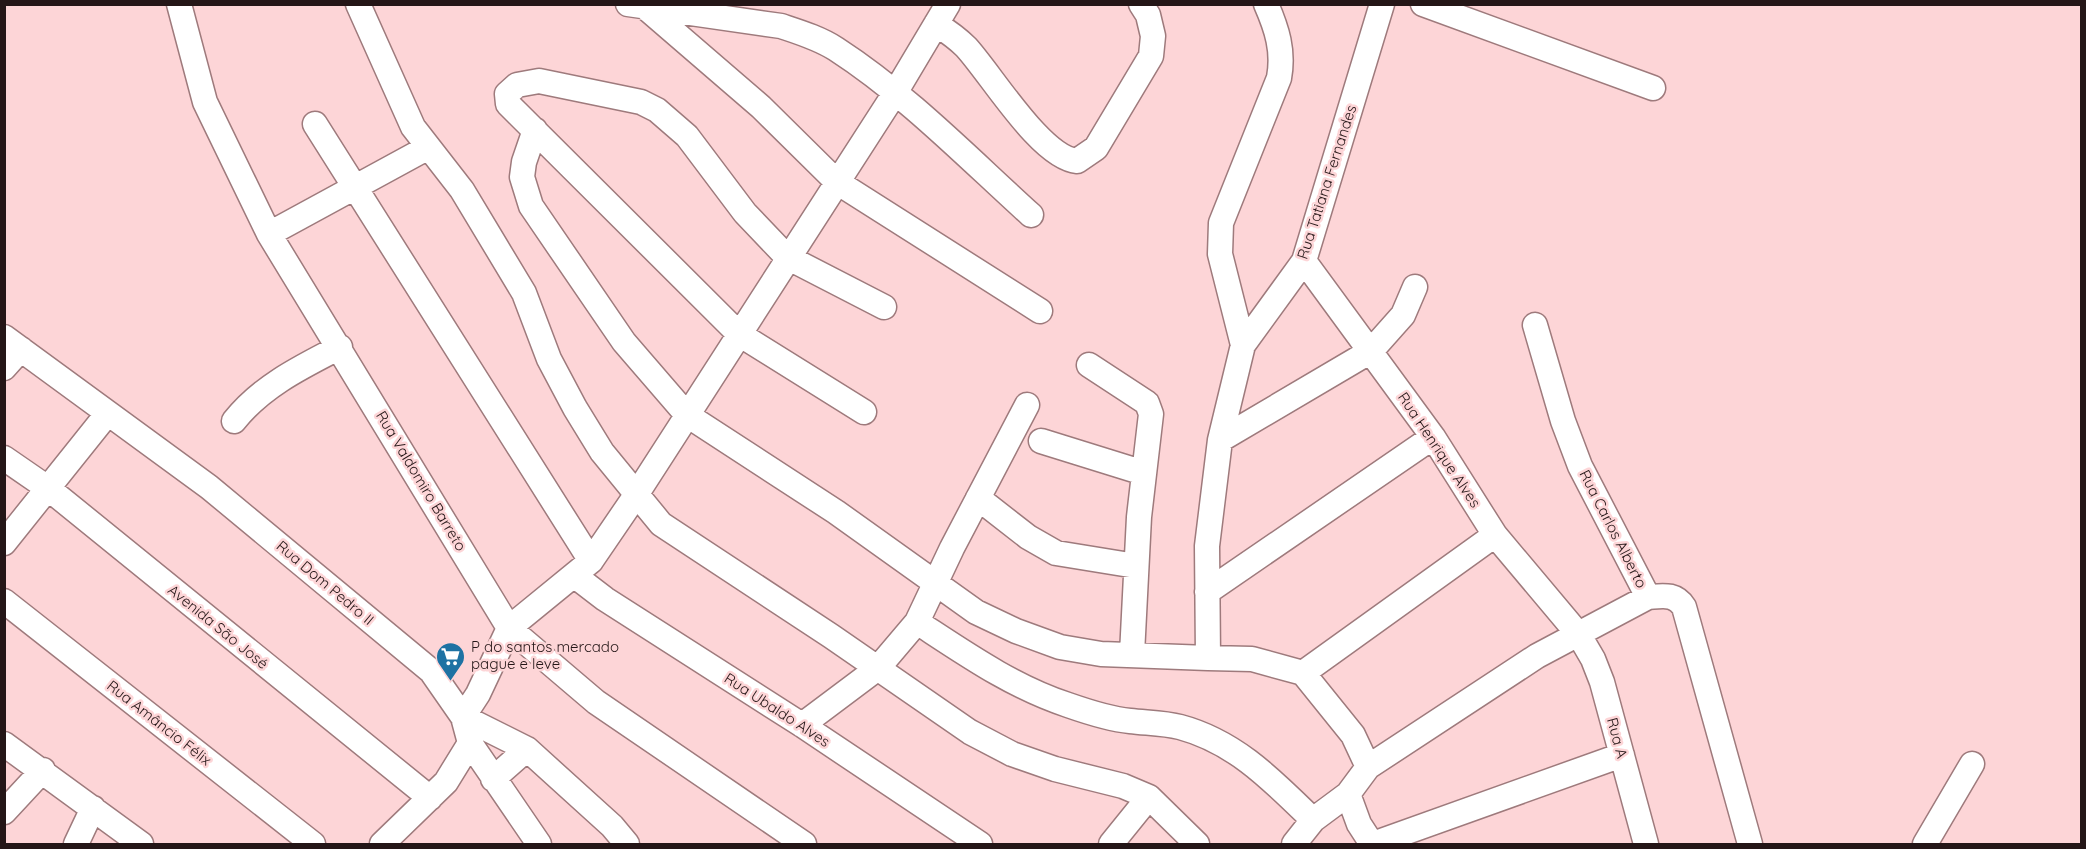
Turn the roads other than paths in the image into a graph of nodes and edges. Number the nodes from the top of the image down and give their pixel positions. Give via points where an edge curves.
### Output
1 (179, 4) edge
2 (358, 4) edge
3 (1141, 4) edge
4 (1266, 4) edge
5 (1382, 4) edge
6 (1423, 4) edge
7 (636, 6) edge
8 (939, 12) edge
9 (1653, 88) dead end
10 (895, 93) junction
11 (315, 124) dead end
12 (535, 130) junction
13 (426, 148) junction
14 (837, 182) junction
15 (354, 187) junction
16 (1031, 215) dead end
17 (269, 234) junction
18 (787, 257) junction
19 (1304, 261) junction
20 (1415, 287) dead end
21 (884, 307) dead end
22 (1040, 311) dead end
23 (1536, 326) dead end
24 (738, 334) junction
25 (13, 343) edge
26 (1243, 345) junction
27 (340, 347) junction
28 (1371, 351) junction
29 (1089, 365) dead end
30 (4, 368) edge
31 (1027, 405) dead end
32 (864, 412) dead end
33 (108, 413) junction
34 (687, 415) junction
35 (234, 421) dead end
36 (1433, 437) junction
37 (1220, 440) junction
38 (1041, 441) dead end
39 (4, 458) edge
40 (1144, 472) junction
41 (49, 489) junction
42 (636, 495) junction
43 (978, 498) junction
44 (1495, 535) junction
45 (4, 543) edge
46 (1136, 566) junction
47 (583, 568) junction
48 (934, 584) junction
49 (1207, 592) junction
50 (1648, 597) junction
51 (4, 601) edge
52 (916, 622) junction
53 (509, 628) junction
54 (1580, 635) junction
55 (1132, 654) junction
56 (1208, 658) junction
57 (878, 668) junction
58 (1303, 673) junction
59 (463, 717) junction
60 (802, 725) junction
61 (470, 743) junction
62 (4, 744) edge
63 (527, 749) junction
64 (1622, 755) junction
65 (1972, 764) dead end
66 (1368, 767) junction
67 (43, 770) junction
68 (493, 779) junction
69 (1348, 794) junction
70 (1149, 797) junction
71 (430, 798) junction
72 (93, 808) junction
73 (4, 812) edge
74 (1313, 820) junction
75 (76, 844) edge
76 (141, 844) edge
77 (313, 844) edge
78 (382, 844) edge
79 (539, 844) edge
80 (627, 844) edge
81 (804, 844) edge
82 (980, 844) edge
83 (1111, 844) edge
84 (1197, 844) edge
85 (1294, 844) edge
86 (1372, 844) edge
87 (1646, 844) edge
88 (1750, 844) edge
89 (1925, 844) edge

1 - 17 street, Rua Valdomiro Barreto via 205,102
2 - 13 street
3 - 8 street via 1153,36 1151,56 1095,148 1077,160 1062,156 1040,138
4 - 26 street via 1279,36 1279,78 1221,223 1220,254
5 - 19 street, Rua Tatiana Fernandes
6 - 9 street
7 - 10 street via 780,26 805,34 834,48
7 - 14 street via 761,107
8 - 10 street
10 - 14 street
10 - 16 street
11 - 15 street, Rua Ubaldo Alves
12 - 18 street via 506,99 517,85 529,81 642,102 687,136 745,213
12 - 24 street
12 - 34 street via 522,177 531,206 624,342
13 - 15 street
13 - 42 street via 462,190 483,223 524,293 549,359 575,408 602,452
14 - 18 street
14 - 22 street
15 - 17 street
15 - 47 street, Rua Ubaldo Alves
17 - 27 street, Rua Valdomiro Barreto
18 - 21 street
18 - 24 street
19 - 26 street, Rua Tatiana Fernandes
19 - 28 street, Rua Henrique Alves
20 - 28 street via 1403,315
23 - 50 street, Rua Carlos Alberto via 1580,466
24 - 32 street
24 - 34 street
25 - 30 street
25 - 33 street, Rua Dom Pedro II
26 - 37 street
27 - 35 street via 272,384 246,405
27 - 53 street, Rua Valdomiro Barreto
28 - 36 street, Rua Henrique Alves
28 - 37 street
29 - 40 street via 1147,403 1151,420
31 - 43 street
33 - 41 street
33 - 59 street, Rua Dom Pedro II via 209,487 431,671
34 - 42 street
34 - 48 street via 836,512
36 - 44 street, Rua Henrique Alves
36 - 49 street
37 - 49 street via 1207,546
38 - 40 street
39 - 41 street, Avenida São José
40 - 46 street
41 - 45 street
41 - 71 street, Avenida São José
42 - 47 street
42 - 57 street via 661,524
43 - 46 street via 1028,537 1056,553
43 - 48 street
44 - 54 street, Rua Henrique Alves
44 - 58 street
46 - 55 street
47 - 53 street
47 - 60 street, Rua Ubaldo Alves via 604,599
48 - 52 street
48 - 55 street via 976,612 1060,647
49 - 56 street
50 - 54 street
50 - 88 street, Rua Carlos Alberto via 1668,595 1684,607
51 - 77 street, Rua Amâncio Félix
52 - 57 street
52 - 74 street via 1029,691 1111,718 1178,727 1211,738 1266,774
53 - 59 street
53 - 81 street, Rua Valdomiro Barreto via 596,702
54 - 64 street, Rua A via 1602,682
54 - 66 street via 1537,656
55 - 56 street
56 - 58 street via 1252,659
57 - 60 street
57 - 70 street via 970,732 1012,754
58 - 66 street via 1353,735
59 - 61 street
59 - 63 street, Rua Dom Pedro II
60 - 82 street, Rua Ubaldo Alves
61 - 68 street
61 - 71 street via 446,782
62 - 67 street
63 - 68 street
63 - 80 street, Rua Dom Pedro II
64 - 86 street
64 - 87 street, Rua A
65 - 89 street
66 - 69 street
67 - 72 street
67 - 73 street
68 - 79 street
69 - 74 street
69 - 86 street via 1359,824
70 - 83 street
70 - 84 street
71 - 78 street
72 - 75 street
72 - 76 street
74 - 85 street

